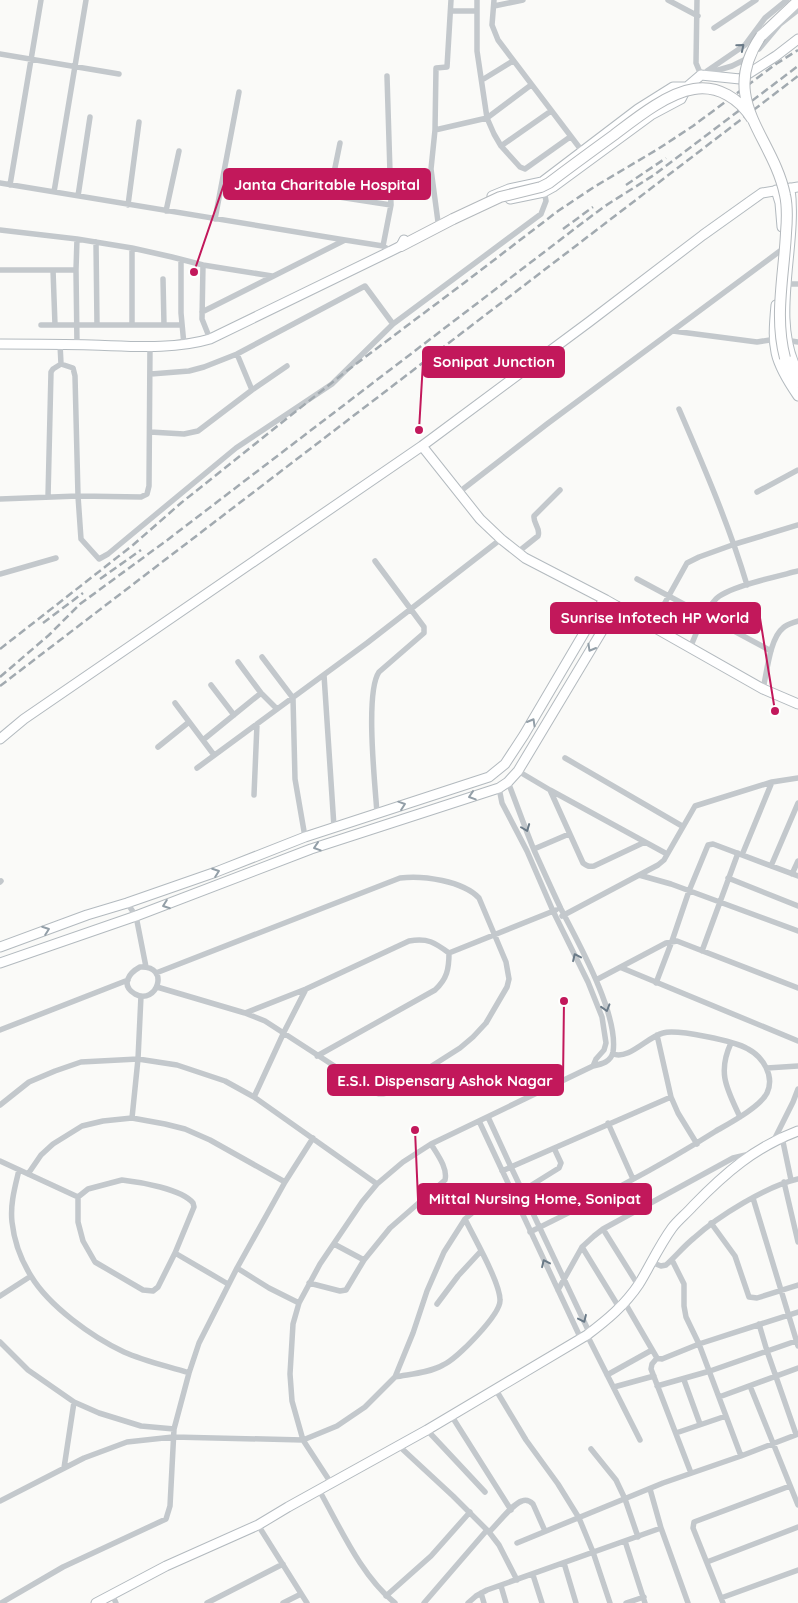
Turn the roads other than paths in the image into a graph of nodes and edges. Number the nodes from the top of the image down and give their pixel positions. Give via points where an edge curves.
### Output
1 (41, 0) edge
2 (86, 0) edge
3 (451, 0) edge
4 (477, 0) edge
5 (523, 0) edge
6 (668, 0) edge
7 (697, 0) edge
8 (756, 0) edge
9 (787, 0) edge
10 (798, 0) edge
11 (494, 3) edge
12 (451, 10) junction
13 (798, 10) edge
14 (476, 11) junction
15 (698, 16) junction
16 (714, 28) dead end
17 (798, 39) edge
18 (0, 54) edge
19 (31, 59) junction
20 (513, 61) junction
21 (74, 66) junction
22 (119, 74) dead end
23 (701, 75) junction
24 (387, 76) dead end
25 (482, 80) junction
26 (531, 85) junction
27 (687, 87) junction
28 (239, 92) dead end
29 (551, 112) junction
30 (90, 117) dead end
31 (488, 118) junction
32 (752, 119) junction
33 (139, 122) dead end
34 (435, 130) junction
35 (570, 137) junction
36 (340, 143) dead end
37 (501, 146) junction
38 (179, 151) dead end
39 (582, 151) junction
40 (542, 182) junction
41 (0, 183) edge
42 (10, 185) junction
43 (794, 188) edge
44 (776, 190) junction
45 (54, 192) junction
46 (300, 192) dead end
47 (544, 192) junction
48 (78, 196) junction
49 (329, 197) junction
50 (128, 205) junction
51 (391, 205) junction
52 (166, 211) junction
53 (215, 219) junction
54 (438, 222) junction
55 (0, 230) edge
56 (77, 239) junction
57 (345, 240) junction
58 (96, 242) junction
59 (401, 246) junction
60 (132, 248) junction
61 (387, 249) junction
62 (780, 250) junction
63 (181, 260) junction
64 (203, 266) junction
65 (0, 270) edge
66 (53, 270) junction
67 (76, 270) junction
68 (272, 276) junction
69 (163, 279) dead end
70 (793, 284) edge
71 (202, 312) junction
72 (394, 324) junction
73 (41, 325) dead end
74 (54, 325) junction
75 (77, 325) junction
76 (97, 325) junction
77 (132, 325) junction
78 (164, 325) junction
79 (182, 325) junction
80 (673, 331) junction
81 (210, 339) junction
82 (774, 339) junction
83 (787, 341) junction
84 (798, 342) edge
85 (0, 344) edge
86 (60, 344) junction
87 (78, 344) junction
88 (184, 345) junction
89 (150, 346) junction
90 (237, 354) junction
91 (61, 364) junction
92 (287, 366) dead end
93 (798, 372) edge
94 (151, 374) junction
95 (798, 383) edge
96 (252, 390) junction
97 (798, 396) edge
98 (679, 409) dead end
99 (150, 432) junction
100 (422, 446) junction
101 (798, 470) edge
102 (560, 490) dead end
103 (757, 492) dead end
104 (458, 493) junction
105 (78, 496) junction
106 (48, 497) junction
107 (0, 499) edge
108 (798, 525) edge
109 (501, 539) junction
110 (734, 544) junction
111 (518, 552) junction
112 (56, 558) dead end
113 (375, 562) dead end
114 (798, 571) edge
115 (0, 574) edge
116 (637, 579) dead end
117 (747, 585) junction
118 (668, 596) junction
119 (604, 599) junction
120 (616, 606) junction
121 (410, 608) junction
122 (705, 615) junction
123 (798, 621) edge
124 (652, 626) junction
125 (690, 648) junction
126 (771, 651) junction
127 (262, 657) dead end
128 (238, 662) dead end
129 (324, 675) junction
130 (211, 685) dead end
131 (763, 689) junction
132 (261, 693) junction
133 (293, 698) junction
134 (175, 703) dead end
135 (798, 704) edge
136 (277, 710) junction
137 (234, 715) junction
138 (189, 722) junction
139 (257, 724) junction
140 (0, 739) edge
141 (203, 740) junction
142 (158, 747) dead end
143 (214, 755) junction
144 (565, 758) dead end
145 (197, 768) dead end
146 (518, 771) junction
147 (798, 778) edge
148 (508, 782) junction
149 (772, 782) junction
150 (499, 788) junction
151 (550, 790) junction
152 (254, 794) dead end
153 (798, 803) edge
154 (377, 813) junction
155 (682, 826) junction
156 (334, 827) junction
157 (569, 834) junction
158 (305, 837) junction
159 (644, 842) junction
160 (534, 849) junction
161 (667, 854) junction
162 (740, 854) junction
163 (798, 861) edge
164 (771, 866) junction
165 (639, 875) junction
166 (795, 875) edge
167 (728, 878) junction
168 (689, 891) junction
169 (720, 902) junction
170 (127, 903) junction
171 (798, 906) edge
172 (561, 908) junction
173 (553, 912) junction
174 (565, 915) junction
175 (136, 916) junction
176 (557, 919) junction
177 (798, 931) edge
178 (495, 934) junction
179 (672, 942) junction
180 (0, 946) edge
181 (702, 951) junction
182 (449, 953) junction
183 (0, 963) edge
184 (146, 967) junction
185 (622, 968) junction
186 (156, 973) junction
187 (128, 980) junction
188 (596, 980) junction
189 (656, 982) junction
190 (157, 987) junction
191 (798, 988) edge
192 (306, 989) junction
193 (141, 996) junction
194 (246, 1013) junction
195 (0, 1030) edge
196 (284, 1032) junction
197 (657, 1035) junction
198 (798, 1041) edge
199 (731, 1043) junction
200 (613, 1054) junction
201 (317, 1056) junction
202 (138, 1059) junction
203 (593, 1066) junction
204 (798, 1066) edge
205 (767, 1068) junction
206 (798, 1089) edge
207 (254, 1097) junction
208 (671, 1097) junction
209 (0, 1105) edge
210 (488, 1117) junction
211 (740, 1117) junction
212 (132, 1118) junction
213 (479, 1121) junction
214 (608, 1123) junction
215 (798, 1131) edge
216 (313, 1138) junction
217 (778, 1138) junction
218 (431, 1144) junction
219 (697, 1144) junction
220 (554, 1148) junction
221 (752, 1153) junction
222 (0, 1161) edge
223 (511, 1168) junction
224 (19, 1170) junction
225 (502, 1171) junction
226 (28, 1174) junction
227 (798, 1178) edge
228 (633, 1179) junction
229 (788, 1181) junction
230 (286, 1182) junction
231 (377, 1184) junction
232 (522, 1191) junction
233 (513, 1194) junction
234 (78, 1197) junction
235 (754, 1198) junction
236 (464, 1219) junction
237 (711, 1223) junction
238 (539, 1228) junction
239 (603, 1229) junction
240 (797, 1230) edge
241 (530, 1232) junction
242 (798, 1242) edge
243 (334, 1244) junction
244 (582, 1248) junction
245 (481, 1251) junction
246 (175, 1253) junction
247 (364, 1260) junction
248 (672, 1260) junction
249 (651, 1262) junction
250 (237, 1268) junction
251 (31, 1276) junction
252 (564, 1279) junction
253 (309, 1283) junction
254 (228, 1284) junction
255 (638, 1285) junction
256 (798, 1285) edge
257 (558, 1290) junction
258 (780, 1291) junction
259 (0, 1296) edge
260 (299, 1303) junction
261 (437, 1304) dead end
262 (622, 1306) junction
263 (798, 1312) edge
264 (787, 1315) junction
265 (759, 1324) junction
266 (586, 1336) junction
267 (0, 1342) edge
268 (699, 1344) junction
269 (797, 1344) edge
270 (652, 1350) junction
271 (767, 1351) junction
272 (657, 1358) junction
273 (798, 1368) edge
274 (710, 1372) junction
275 (189, 1373) junction
276 (607, 1375) junction
277 (654, 1376) junction
278 (776, 1376) junction
279 (395, 1377) junction
280 (684, 1380) junction
281 (657, 1386) junction
282 (750, 1386) junction
283 (614, 1387) junction
284 (496, 1390) junction
285 (719, 1397) junction
286 (74, 1402) junction
287 (451, 1415) junction
288 (726, 1416) junction
289 (700, 1424) junction
290 (174, 1429) junction
291 (427, 1430) junction
292 (676, 1433) junction
293 (797, 1434) edge
294 (173, 1437) junction
295 (302, 1440) junction
296 (640, 1440) dead end
297 (774, 1443) junction
298 (399, 1446) junction
299 (591, 1449) dead end
300 (741, 1456) junction
301 (64, 1468) junction
302 (691, 1473) junction
303 (331, 1483) junction
304 (790, 1486) junction
305 (650, 1489) junction
306 (319, 1490) junction
307 (485, 1492) dead end
308 (625, 1499) junction
309 (0, 1501) edge
310 (798, 1505) edge
311 (511, 1510) junction
312 (470, 1512) junction
313 (579, 1518) junction
314 (258, 1525) junction
315 (798, 1527) edge
316 (661, 1528) junction
317 (488, 1531) junction
318 (545, 1531) junction
319 (638, 1536) junction
320 (625, 1541) junction
321 (517, 1543) dead end
322 (593, 1552) junction
323 (564, 1562) junction
324 (708, 1562) junction
325 (283, 1564) junction
326 (798, 1570) edge
327 (533, 1575) junction
328 (517, 1580) junction
329 (501, 1586) junction
330 (481, 1592) junction
331 (112, 1594) junction
332 (301, 1594) junction
333 (386, 1596) junction
334 (644, 1600) edge
335 (722, 1600) edge
336 (0, 1603) edge
337 (96, 1603) edge
338 (116, 1603) edge
339 (207, 1603) edge
340 (283, 1603) edge
341 (307, 1603) edge
342 (395, 1603) edge
343 (424, 1603) edge
344 (468, 1603) edge
345 (484, 1603) edge
346 (506, 1603) edge
347 (542, 1603) edge
348 (576, 1603) edge
349 (610, 1603) edge
350 (626, 1603) edge
351 (688, 1603) edge

1 - 19 street
2 - 21 street
3 - 12 street
4 - 14 street
5 - 11 street
6 - 15 street
7 - 15 street
8 - 16 street
23 -> 9 street via 745,45 765,18
10 - 32 highway, bridge via 761,36 748,59 744,92
11 - 20 street via 494,34
12 - 14 street
12 - 34 street via 447,67 436,68
13 - 23 street via 780,24 753,56
14 - 25 street
15 - 23 street via 696,64
17 - 23 street via 740,79
18 - 19 street
19 - 21 street
19 - 42 street
20 - 25 street
20 - 26 street
21 - 22 street
21 - 45 street
23 - 27 street
24 - 51 street
25 - 31 street
26 - 29 street
26 - 31 street
27 - 39 street via 673,87
27 - 47 street via 681,99 651,115
28 - 53 street
29 - 35 street
29 - 37 street
30 - 48 street
31 - 34 street
31 - 37 street
32 - 59 highway, bridge via 739,103 726,94 712,89 691,89 647,110 549,183 500,197
32 - 95 highway, bridge via 779,176 787,206 780,331 785,358
33 - 50 street
34 - 54 street via 431,169
35 - 37 street via 525,169
35 - 39 street
36 - 49 street
38 - 52 street
39 - 40 street
40 - 47 street
40 - 54 street via 501,192
41 - 42 street
42 - 45 street
43 - 44 street
43 - 70 street
44 - 62 street via 782,214
44 - 100 street via 762,193 703,235
45 - 48 street
46 - 49 street
47 - 59 street via 505,200 406,247
47 - 72 street via 546,201 540,214
48 - 50 street
49 - 51 street
50 - 52 street
51 - 61 street
52 - 53 street
53 - 57 street
54 - 59 street via 403,241
55 - 56 street
56 - 58 street
56 - 67 street
57 - 61 street
57 - 68 street
58 - 60 street
58 - 76 street
59 - 61 street
60 - 63 street
60 - 77 street
61 - 81 street
62 - 80 street
62 - 82 street
63 - 64 street
63 - 79 street
64 - 68 street
64 - 71 street
65 - 66 street
66 - 67 street
66 - 74 street
67 - 75 street
68 - 71 street
69 - 78 street
70 - 83 street via 786,320
71 - 81 street
72 - 90 street via 365,286
72 - 105 street via 332,384 236,448 99,559 81,539
73 - 74 street
74 - 75 street
75 - 76 street
75 - 87 street
76 - 77 street
77 - 78 street
78 - 79 street
79 - 88 street
80 - 82 street via 749,342
80 - 104 street
81 - 88 street
82 - 83 street
82 - 97 street via 779,366
83 - 84 street
83 - 93 street
85 - 86 street
86 - 87 street
86 - 91 street
87 - 89 street
88 - 89 street
89 - 94 street
90 - 94 street via 189,371
90 - 96 street
91 - 105 street via 73,368 75,376
91 - 106 street via 51,372
92 - 96 street
94 - 99 street
96 - 99 street via 198,431 184,434
98 - 110 street
99 - 105 street via 150,486 145,496
100 - 104 street
100 - 140 street via 24,719
101 - 103 street
102 - 111 street via 534,516 538,536
104 - 109 street
105 - 106 street
106 - 107 street
108 - 110 street
109 - 111 street
109 - 121 street
110 - 117 street
110 - 118 street via 687,563
111 - 119 street
112 - 115 street
113 - 121 street
114 - 117 street
116 - 118 street
117 - 122 street via 719,596
118 - 122 street
118 - 124 street
119 - 120 street
154 -> 119 street via 489,776 500,769 524,735
120 - 124 street
120 -> 146 street
121 - 129 street
121 - 154 street via 424,627 424,633 379,672 372,694
122 - 125 street
122 - 126 street
123 - 126 street via 782,628
124 - 125 street
125 - 131 street
126 - 131 street
127 - 133 street
128 - 132 street
129 - 133 street
129 - 156 street
130 - 137 street
131 - 135 street
132 - 136 street
132 - 137 street
133 - 136 street
133 - 158 street via 295,779
134 - 138 street
136 - 139 street
137 - 141 street
138 - 141 street
138 - 142 street
139 - 143 street
139 - 152 street
141 - 143 street
143 - 145 street
144 - 155 street
146 - 148 street
146 - 151 street
147 - 149 street
148 - 150 street
148 -> 160 street
149 - 155 street via 695,806
149 - 162 street
150 - 173 street via 502,803
150 -> 175 street via 311,849
151 - 157 street
151 - 159 street
153 - 164 street
154 - 156 street
155 - 161 street
156 - 158 street
157 - 159 street via 583,863 590,867
157 - 160 street
170 -> 158 street
159 - 161 street
160 - 172 street
161 - 165 street via 658,864
162 - 164 street
162 - 167 street
162 - 168 street via 708,845
163 - 166 street
164 - 166 street
165 - 168 street
165 - 174 street
167 - 169 street
167 - 171 street
168 - 169 street
168 - 179 street
169 - 177 street
169 - 181 street
170 - 175 street
180 -> 170 street
172 - 173 street
172 - 174 street
173 - 176 street
173 - 178 street
174 - 176 street
174 - 188 street
175 - 183 street
175 - 184 street
203 -> 176 street via 606,1043 602,1017
178 - 182 street
178 - 186 street via 474,892 432,879 400,878
178 - 201 street via 508,970 507,988 486,1023 460,1048 387,1094 376,1093
179 - 181 street
179 - 185 street
179 - 189 street
181 - 191 street
182 - 192 street via 432,941 409,941
182 - 201 street via 446,978 435,990
184 - 186 street
184 - 187 street via 134,970
185 - 188 street
185 - 189 street
186 - 190 street
187 - 193 street via 132,992
187 - 195 street
188 -> 200 street via 613,1034
189 - 198 street
190 - 193 street via 150,994
190 - 194 street
192 - 194 street
192 - 196 street
193 - 202 street
194 - 196 street
196 - 201 street
196 - 207 street
197 - 199 street via 673,1032
197 - 200 street via 627,1053
197 - 208 street
199 - 205 street via 748,1048
199 - 211 street via 723,1067 724,1078
200 - 203 street via 608,1061
202 - 207 street via 199,1071
202 - 209 street via 81,1062 55,1070 29,1082
202 - 212 street
203 - 210 street
204 - 205 street
205 - 211 street via 767,1094
206 - 217 street
207 - 216 street
208 - 214 street
208 - 219 street
210 - 213 street
210 - 223 street
211 - 219 street
212 - 226 street via 82,1126 53,1144
212 - 230 street via 172,1126 210,1140
213 - 218 street
213 - 225 street
214 - 220 street
214 - 228 street
215 - 217 street
216 - 230 street
216 - 231 street
217 - 221 street
217 - 229 street
218 - 231 street
218 - 247 street via 444,1168 445,1180 390,1228
219 - 228 street
220 - 223 street
220 - 232 street via 561,1166
221 - 239 street via 733,1158
221 - 249 street via 712,1187 673,1228
222 - 224 street
223 - 225 street
223 - 232 street
224 - 226 street
224 - 251 street via 12,1195 12,1221 18,1249
225 - 233 street
226 - 234 street
227 - 229 street
228 - 238 street
229 - 235 street
229 - 240 street
230 - 250 street
231 - 243 street
232 - 233 street
232 - 238 street
233 - 236 street via 477,1208
233 - 241 street
234 - 246 street via 88,1188 122,1180 150,1184 186,1196 194,1207
234 - 246 street via 78,1222 83,1241 95,1262 114,1275 143,1290 153,1291 158,1288
235 - 237 street
235 - 258 street
236 - 245 street
236 - 279 street via 440,1260
237 - 248 street
237 - 258 street via 735,1256 748,1297 757,1298
238 - 241 street
238 - 252 street
239 - 244 street
239 - 255 street
240 - 242 street
257 -> 241 street
243 - 247 street
243 - 253 street
244 - 252 street
244 - 262 street
245 - 261 street
245 - 279 street via 499,1290 497,1311 453,1359 434,1369
246 - 254 street
247 - 253 street via 343,1291
248 - 249 street via 664,1266
248 - 268 street via 684,1284 686,1317
249 - 255 street
250 - 254 street
250 - 260 street
251 - 259 street
251 - 275 street via 52,1302 91,1334 124,1352
252 - 257 street
252 -> 266 street
253 - 260 street
254 - 275 street via 199,1343
255 - 262 street
256 - 258 street
257 - 266 street
258 - 264 street
260 - 295 street via 293,1324 290,1374 292,1402
262 - 266 street
262 - 270 street
263 - 264 street
264 - 265 street
264 - 269 street
265 - 268 street
265 - 271 street
266 - 276 street
266 - 284 street
267 - 286 street via 28,1370
268 - 272 street via 662,1359
268 - 274 street
269 - 271 street
270 - 272 street
270 - 276 street
271 - 274 street
271 - 278 street
272 - 277 street via 651,1367
273 - 278 street
274 - 280 street
274 - 285 street
275 - 290 street
276 - 283 street
277 - 281 street
277 - 283 street
278 - 282 street
278 - 293 street
279 - 295 street via 349,1418 325,1432
280 - 281 street
280 - 289 street
281 - 292 street
282 - 285 street
282 - 297 street
283 - 296 street
284 - 287 street
284 - 313 street
285 - 288 street
286 - 290 street via 141,1426
286 - 301 street
287 - 291 street
287 - 311 street
288 - 289 street
288 - 300 street
289 - 292 street
290 - 294 street
291 - 298 street
291 - 307 street
292 - 302 street
293 - 297 street
294 - 295 street
294 - 301 street via 127,1442
294 - 336 street via 170,1506 166,1519 63,1567
295 - 303 street
297 - 300 street
297 - 304 street
298 - 303 street
298 - 312 street
299 - 308 street via 612,1474
300 - 302 street
301 - 309 street
302 - 305 street
303 - 306 street
304 - 310 street
304 - 324 street via 694,1522 693,1528
305 - 308 street
305 - 316 street
306 - 314 street
306 - 333 street via 362,1564
308 - 313 street
308 - 319 street
311 - 317 street
311 - 318 street via 520,1501 530,1501
312 - 317 street
312 - 333 street via 431,1556
313 - 318 street
313 - 322 street
314 - 325 street
314 - 331 street
315 - 324 street
316 - 319 street
316 - 351 street
317 - 328 street
317 - 343 street
318 - 321 street
319 - 320 street
320 - 322 street
320 - 334 street
322 - 323 street
322 - 349 street
323 - 327 street
323 - 348 street
324 - 335 street
325 - 332 street
325 - 339 street
326 - 335 street
327 - 328 street
327 - 347 street
328 - 329 street
329 - 330 street
329 - 346 street
330 - 344 street
330 - 345 street
331 - 337 street
331 - 338 street
332 - 340 street
332 - 341 street
333 - 342 street
334 - 350 street

